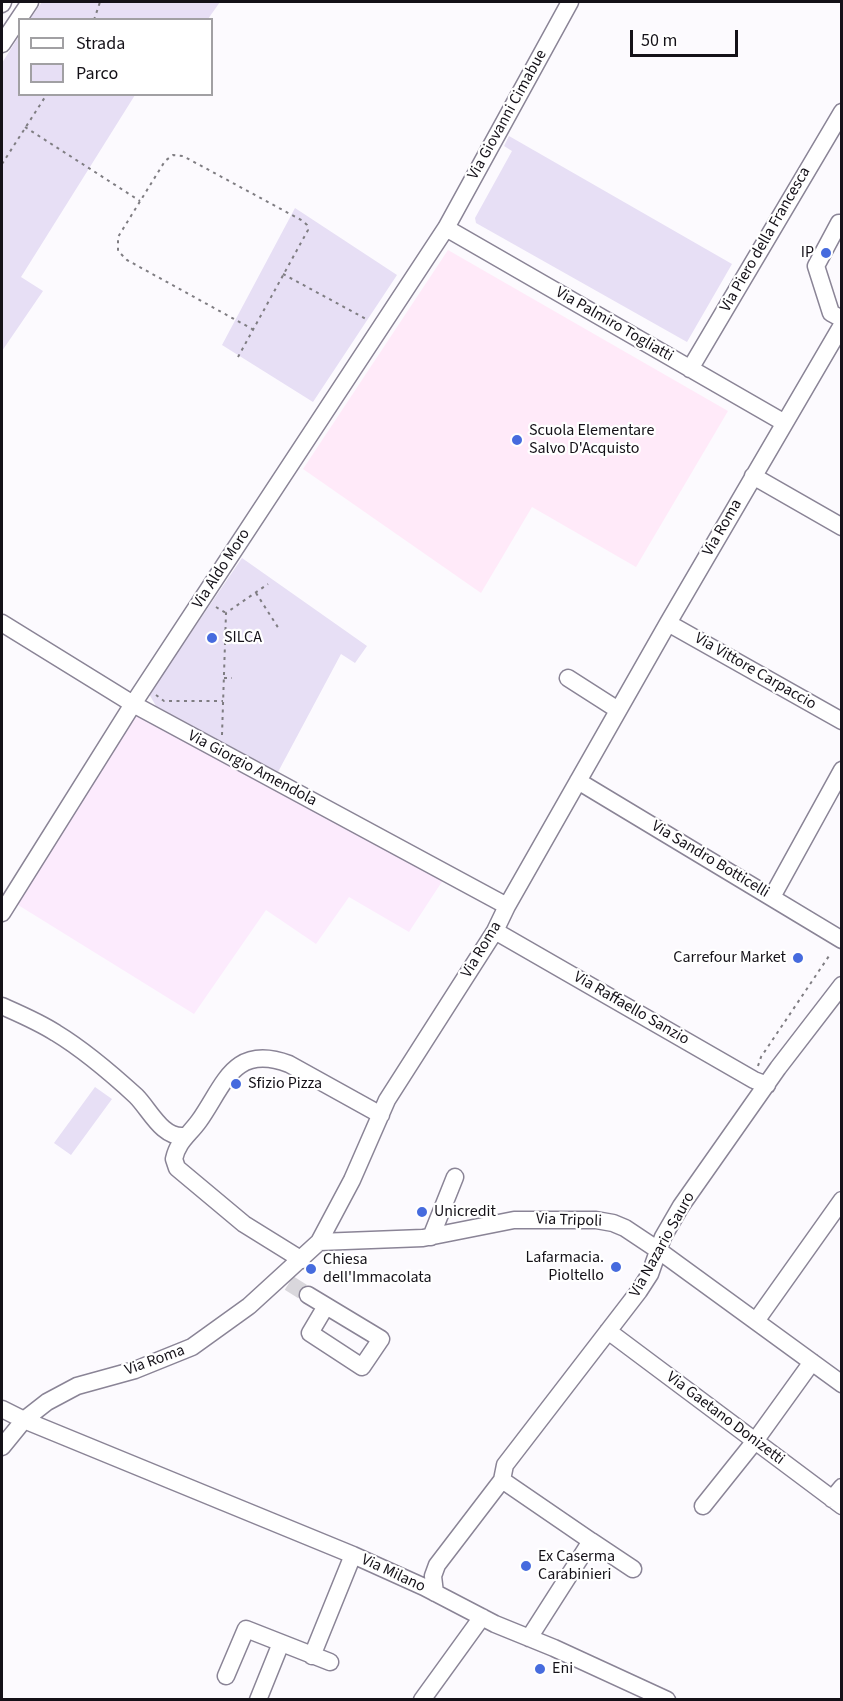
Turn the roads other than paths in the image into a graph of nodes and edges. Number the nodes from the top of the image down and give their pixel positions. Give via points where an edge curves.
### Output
1 (30, 2) edge
2 (570, 2) edge
3 (19, 18) edge
4 (18, 20) edge
5 (2, 44) edge
6 (842, 112) edge
7 (842, 223) edge
8 (446, 228) junction
9 (842, 319) edge
10 (842, 325) edge
11 (690, 369) junction
12 (783, 422) junction
13 (753, 476) junction
14 (842, 527) edge
15 (2, 623) edge
16 (668, 623) junction
17 (568, 678) dead end
18 (133, 704) junction
19 (618, 710) junction
20 (842, 721) edge
21 (842, 770) edge
22 (578, 781) junction
23 (772, 897) junction
24 (507, 906) junction
25 (2, 913) edge
26 (495, 931) junction
27 (842, 940) edge
28 (842, 985) edge
29 (2, 1006) edge
30 (767, 1085) junction
31 (381, 1115) junction
32 (184, 1136) junction
33 (455, 1178) dead end
34 (842, 1200) edge
35 (431, 1237) junction
36 (319, 1242) junction
37 (658, 1250) junction
38 (302, 1260) junction
39 (308, 1295) tunnel mouth
40 (326, 1306) dead end
41 (756, 1321) junction
42 (608, 1331) junction
43 (812, 1362) junction
44 (842, 1383) edge
45 (2, 1409) edge
46 (24, 1420) junction
47 (755, 1441) junction
48 (2, 1447) edge
49 (502, 1480) junction
50 (838, 1497) edge
51 (704, 1506) dead end
52 (591, 1541) junction
53 (354, 1555) junction
54 (633, 1569) dead end
55 (435, 1593) junction
56 (482, 1617) junction
57 (529, 1638) junction
58 (281, 1643) junction
59 (312, 1656) junction
60 (330, 1662) dead end
61 (226, 1676) dead end
62 (258, 1700) edge
63 (422, 1700) edge
64 (667, 1700) edge

1 - 3 street
2 - 8 street, Via Giovanni Cimabue
4 - 5 street
6 - 11 street, Via Piero della Francesca
7 - 9 street via 816,266 831,313
8 - 11 street, Via Palmiro Togliatti
8 - 18 street, Via Aldo Moro
10 - 12 street, Via Roma
11 - 12 street, Via Palmiro Togliatti
12 - 13 street, Via Roma
13 - 14 street
13 - 16 street, Via Roma
15 - 18 street, Via Giorgio Amendola
16 - 19 street, Via Roma
16 - 20 street, Via Vittore Carpaccio
17 - 19 street
18 - 24 street, Via Giorgio Amendola
18 - 25 street, Via Aldo Moro
19 - 22 street, Via Roma
21 - 23 street
22 - 23 street, Via Sandro Botticelli
22 - 24 street, Via Roma
23 - 27 street, Via Sandro Botticelli
24 - 26 street, Via Roma
26 - 30 street, Via Raffaello Sanzio
26 - 31 street, Via Roma
28 - 30 street, Via Nazario Sauro
29 - 32 street via 71,1043 138,1098 165,1130
30 - 37 street, Via Nazario Sauro via 681,1206
31 - 32 street via 289,1064 255,1060 230,1073 198,1123
31 - 36 street, Via Roma
32 - 38 street via 174,1159 177,1168 244,1224
33 - 35 street
34 - 41 street
35 - 36 street, Via Tripoli
35 - 37 street, Via Tripoli via 514,1220 596,1220 626,1228
36 - 38 street, Via Roma
37 - 41 street, Via Tripoli
37 - 42 street, Via Nazario Sauro via 650,1274
38 - 46 street, Via Roma via 285,1280 192,1347 135,1370 77,1386
39 - 40 street
41 - 43 street, Via Tripoli
42 - 47 street, Via Gaetano Donizetti
42 - 49 street, Via Nazario Sauro via 505,1465
43 - 44 street, Via Tripoli
43 - 47 street
45 - 46 street
46 - 48 street, Via Roma
46 - 53 street, Via Milano
47 - 50 street, Via Gaetano Donizetti
47 - 51 street
49 - 52 street
49 - 55 street, Via Nazario Sauro via 437,1565 433,1576
52 - 54 street
52 - 57 street
53 - 55 street, Via Milano
53 - 59 street
55 - 56 street, Via Milano
56 - 57 street, Via Milano
56 - 63 street
57 - 64 street, Via Milano
58 - 59 street
58 - 61 street via 246,1629
58 - 62 street
59 - 60 street

